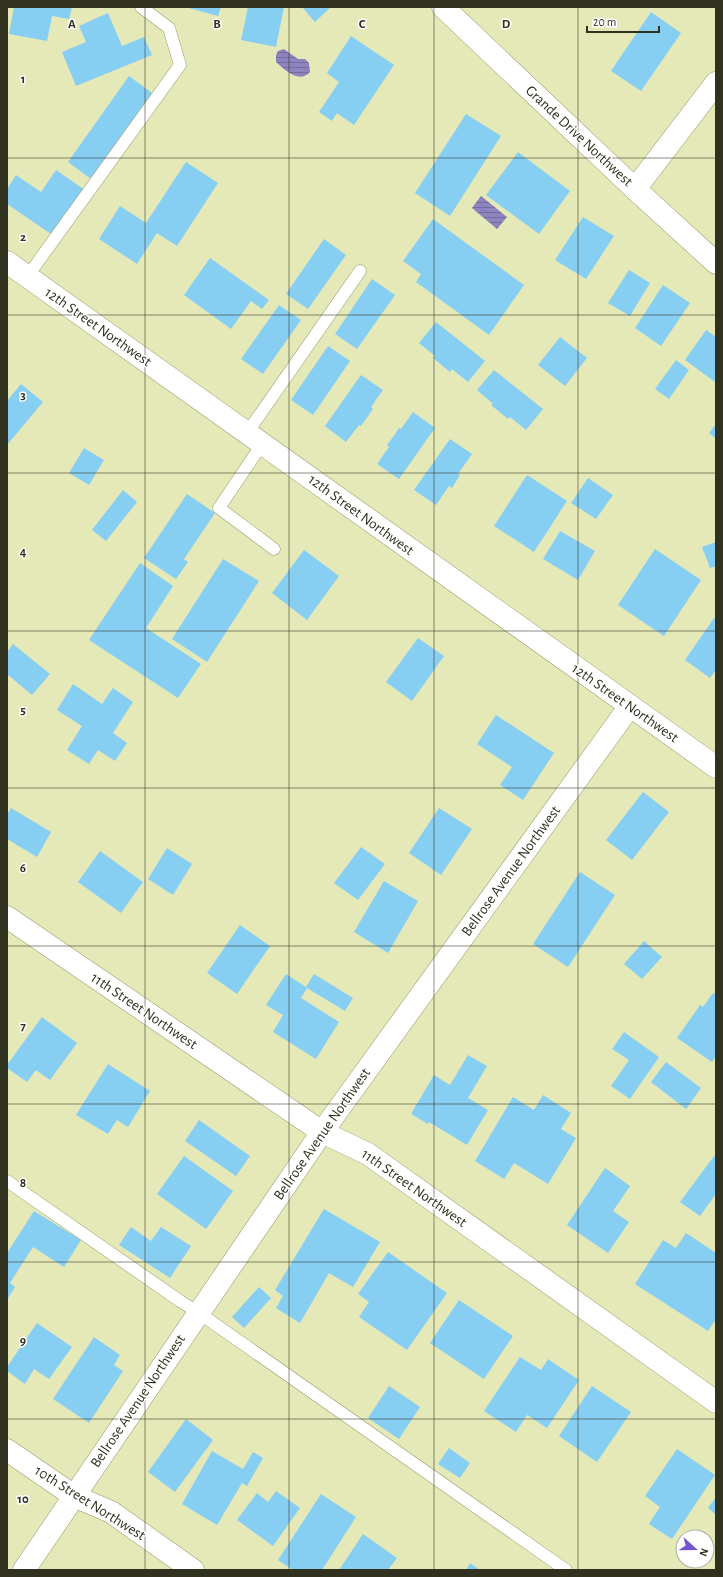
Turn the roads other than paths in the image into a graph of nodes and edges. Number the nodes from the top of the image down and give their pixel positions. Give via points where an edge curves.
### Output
1 (141, 7) edge
2 (443, 7) edge
3 (716, 83) edge
4 (635, 189) junction
5 (7, 262) edge
6 (716, 263) edge
7 (360, 271) dead end
8 (27, 277) junction
9 (255, 438) junction
10 (274, 549) dead end
11 (630, 706) junction
12 (716, 767) edge
13 (7, 917) edge
14 (322, 1132) junction
15 (7, 1181) edge
16 (199, 1313) junction
17 (716, 1402) edge
18 (7, 1450) edge
19 (74, 1496) junction
20 (24, 1570) edge
21 (193, 1570) edge
22 (566, 1570) edge

1 - 8 lane via 169,28 180,65
2 - 4 street, Grande Drive Northwest
3 - 4 street
4 - 6 street, Grande Drive Northwest
5 - 8 street, 12th Street Northwest
7 - 9 lane
8 - 9 street, 12th Street Northwest
9 - 10 lane via 220,508
9 - 11 street, 12th Street Northwest
11 - 12 street, 12th Street Northwest
11 - 14 street, Bellrose Avenue Northwest
13 - 14 street, 11th Street Northwest
14 - 16 street, Bellrose Avenue Northwest
14 - 17 street, 11th Street Northwest via 368,1154
15 - 16 lane
16 - 19 street, Bellrose Avenue Northwest
16 - 22 lane
18 - 19 street, 10th Street Northwest
19 - 20 street, Bellrose Avenue Northwest
19 - 21 street, 10th Street Northwest via 111,1512

